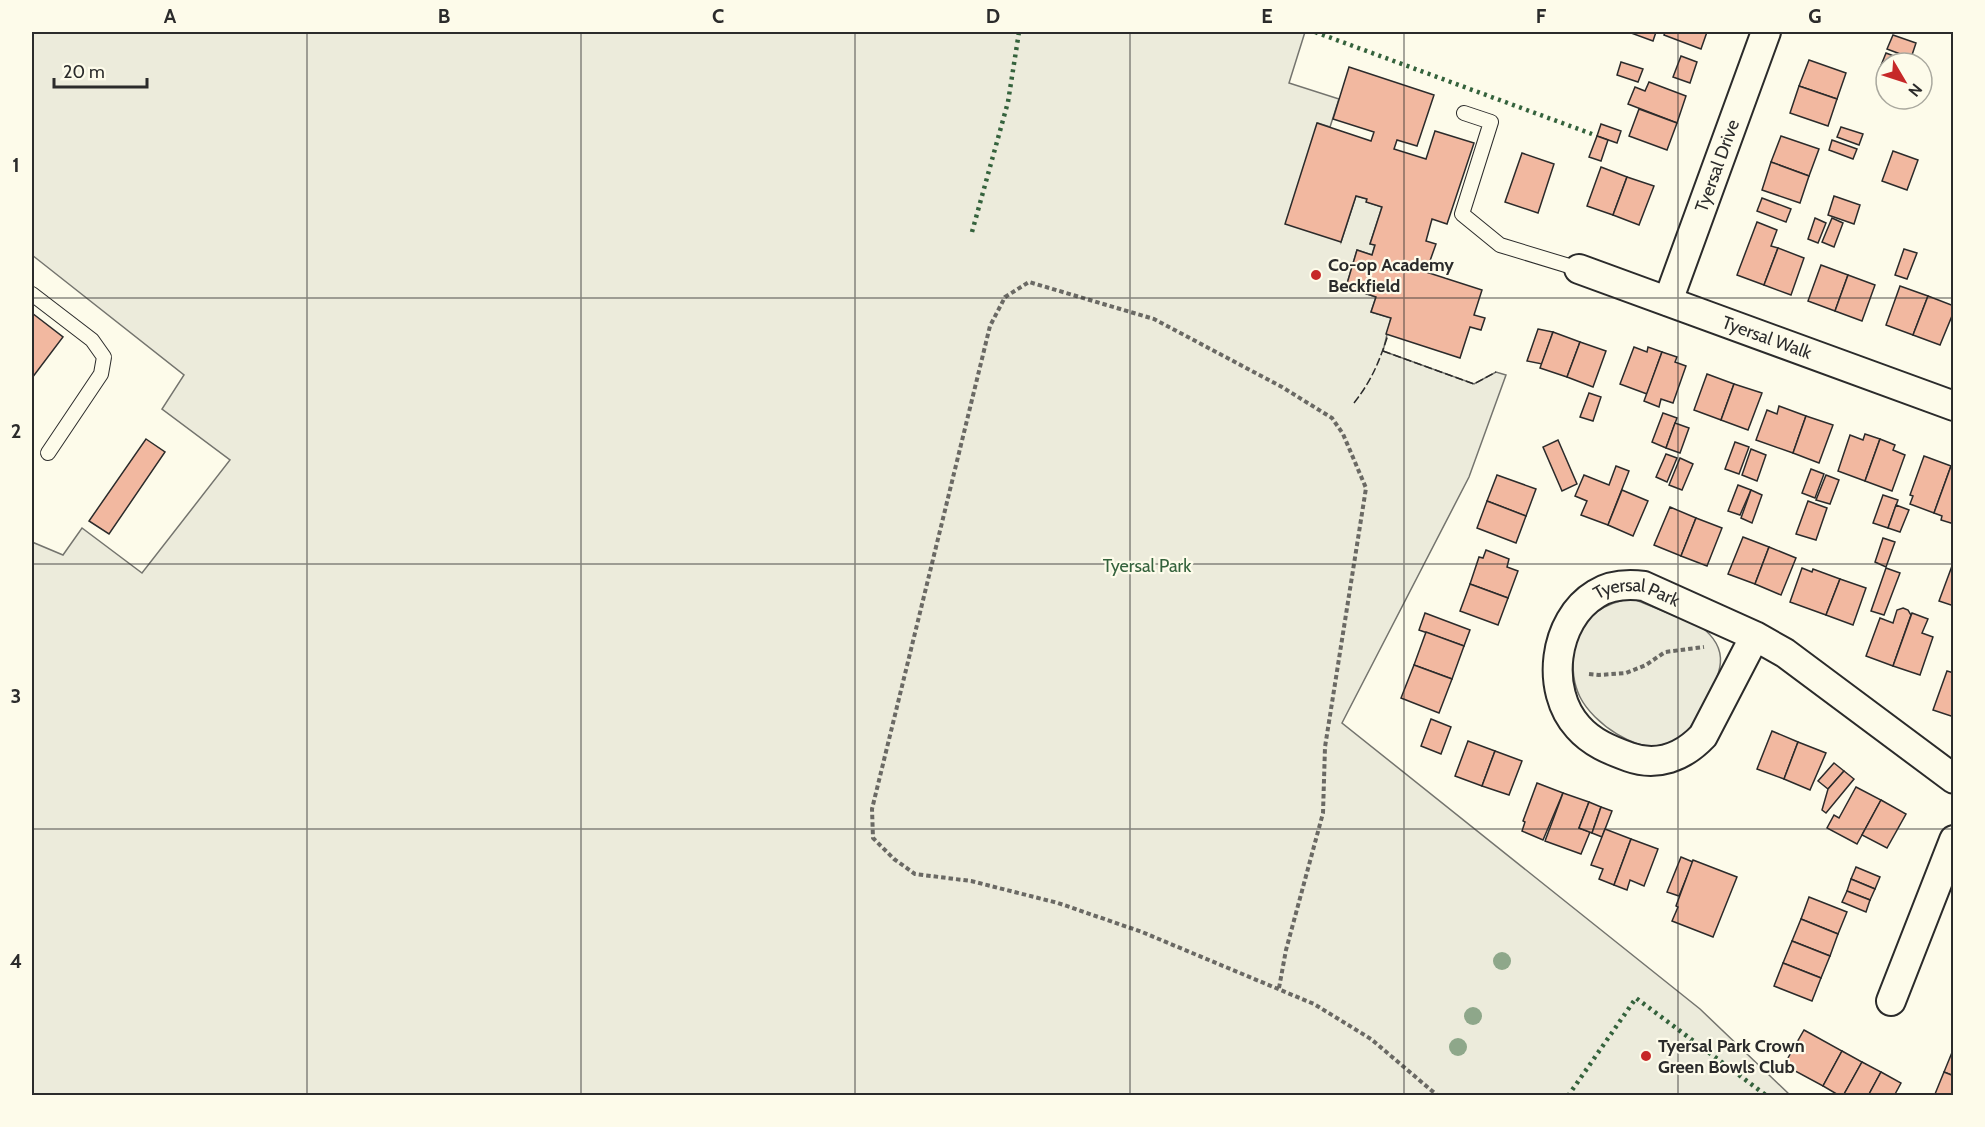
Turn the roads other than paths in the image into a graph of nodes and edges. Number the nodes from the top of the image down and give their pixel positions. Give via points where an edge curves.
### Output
1 (1766, 32) edge
2 (1464, 113) dead end
3 (1579, 269) joint
4 (32, 294) edge
5 (1668, 301) junction
6 (1953, 406) edge
7 (48, 453) dead end
8 (1755, 636) junction
9 (1953, 779) edge
10 (1953, 840) edge
11 (1891, 1001) dead end

1 - 5 street, Tyersal Drive
2 - 3 lane via 1491,122 1462,214 1500,245
3 - 5 street, Tyersal Walk
4 - 7 lane via 92,340 104,357 101,374
5 - 6 street, Tyersal Walk
8 - 8 street, Tyersal Park via 1703,736 1680,755 1666,760 1636,760 1592,741 1577,726 1559,690 1559,648 1574,615 1591,597 1612,587 1644,586
8 - 9 street, Tyersal Park via 1813,673
10 - 11 street

